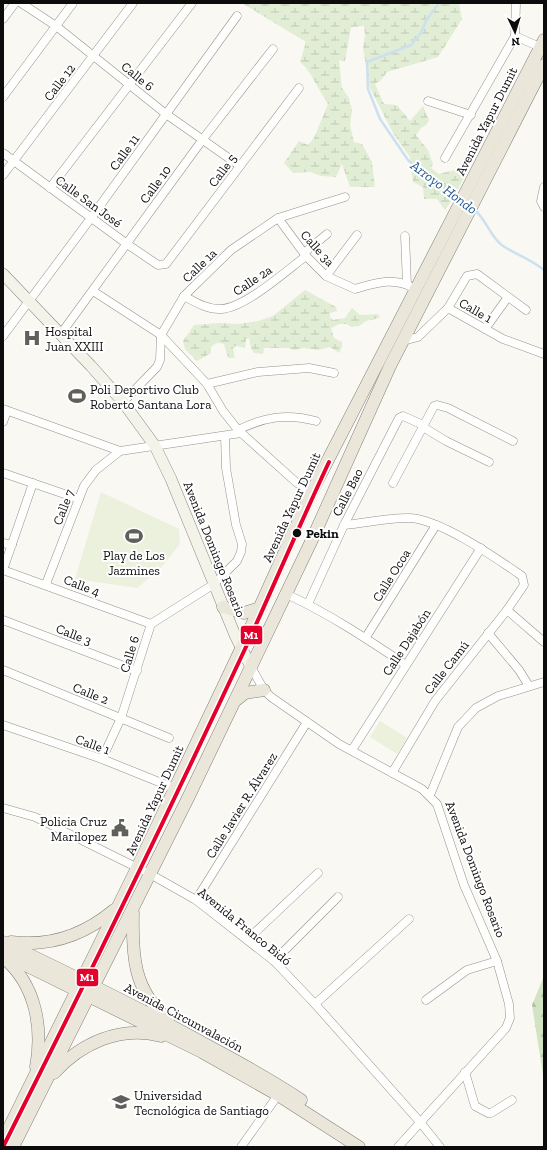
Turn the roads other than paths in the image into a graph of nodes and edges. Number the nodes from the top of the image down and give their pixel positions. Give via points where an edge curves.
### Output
1 (15, 3) edge
2 (21, 3) edge
3 (73, 3) edge
4 (133, 3) edge
5 (192, 3) edge
6 (516, 3) edge
7 (237, 16) dead end
8 (3, 19) edge
9 (56, 26) junction
10 (515, 36) junction
11 (542, 44) edge
12 (273, 49) dead end
13 (94, 56) junction
14 (544, 65) edge
15 (128, 84) junction
16 (299, 88) dead end
17 (3, 97) edge
18 (428, 101) dead end
19 (166, 114) junction
20 (471, 115) junction
21 (203, 139) junction
22 (3, 152) edge
23 (445, 158) dead end
24 (15, 162) junction
25 (240, 166) junction
26 (3, 175) edge
27 (480, 177) junction
28 (544, 187) edge
29 (50, 188) junction
30 (345, 197) dead end
31 (544, 207) edge
32 (91, 218) junction
33 (278, 218) junction
34 (327, 234) dead end
35 (357, 235) dead end
36 (405, 236) dead end
37 (127, 244) junction
38 (305, 254) junction
39 (162, 266) joint
40 (3, 274) edge
41 (326, 276) junction
42 (411, 287) junction
43 (93, 291) junction
44 (184, 296) junction
45 (508, 297) junction
46 (29, 300) junction
47 (448, 308) junction
48 (526, 310) dead end
49 (485, 329) junction
50 (60, 335) junction
51 (161, 335) junction
52 (3, 336) edge
53 (403, 341) junction
54 (544, 354) edge
55 (334, 374) dead end
56 (207, 384) junction
57 (123, 402) junction
58 (5, 410) edge
59 (316, 421) dead end
60 (3, 422) edge
61 (423, 426) junction
62 (240, 432) junction
63 (225, 436) junction
64 (513, 441) dead end
65 (155, 446) junction
66 (120, 451) junction
67 (490, 462) dead end
68 (3, 473) edge
69 (393, 482) dead end
70 (33, 483) junction
71 (312, 492) junction
72 (79, 500) junction
73 (344, 525) junction
74 (436, 526) junction
75 (3, 543) edge
76 (12, 545) junction
77 (481, 548) junction
78 (3, 570) edge
79 (46, 584) junction
80 (214, 584) junction
81 (286, 594) junction
82 (308, 604) junction
83 (223, 607) junction
84 (260, 608) junction
85 (507, 610) junction
86 (3, 620) edge
87 (151, 624) junction
88 (488, 633) junction
89 (366, 638) junction
90 (544, 642) edge
91 (241, 649) junction
92 (406, 665) junction
93 (251, 667) junction
94 (3, 670) edge
95 (137, 671) junction
96 (544, 682) edge
97 (529, 686) junction
98 (264, 690) junction
99 (234, 702) junction
100 (121, 718) junction
101 (307, 722) junction
102 (3, 725) edge
103 (169, 738) dead end
104 (352, 750) junction
105 (102, 759) junction
106 (392, 773) junction
107 (174, 788) junction
108 (430, 795) junction
109 (3, 808) edge
110 (137, 868) junction
111 (150, 874) junction
112 (318, 874) dead end
113 (338, 897) dead end
114 (196, 900) junction
115 (118, 907) junction
116 (133, 908) junction
117 (409, 919) dead end
118 (248, 940) junction
119 (3, 941) edge
120 (3, 954) edge
121 (3, 958) edge
122 (274, 961) junction
123 (497, 961) junction
124 (88, 982) junction
125 (83, 994) junction
126 (426, 1000) dead end
127 (315, 1004) junction
128 (181, 1036) junction
129 (465, 1072) junction
130 (40, 1080) junction
131 (278, 1095) junction
132 (512, 1100) dead end
133 (420, 1122) junction
134 (341, 1135) junction
135 (3, 1140) edge
136 (13, 1147) edge
137 (241, 1147) edge
138 (359, 1147) edge
139 (398, 1147) edge
140 (440, 1147) edge

1 - 8 street
2 - 9 street, Calle 6
3 - 9 street
4 - 13 street, Calle 12
5 - 15 street
6 - 10 street
7 - 19 street, Calle 11
9 - 13 street, Calle 6
9 - 17 street
10 - 11 street
10 - 20 street
11 - 27 main road, Avenida Yapur Dumit
12 - 21 street, Calle 10
13 - 15 street, Calle 6
13 - 24 street, Calle 12
14 - 27 main road, Avenida Yapur Dumit
15 - 19 street, Calle 6
15 - 29 street
16 - 25 street, Calle 5
18 - 20 street
19 - 21 street, Calle 6
19 - 32 street, Calle 11
20 - 23 street
21 - 25 street, Calle 6
21 - 37 street, Calle 10
22 - 24 street, Calle San José
24 - 26 street, Calle 12
24 - 29 street, Calle San José
25 - 39 street, Calle 5
27 - 42 main road, Avenida Yapur Dumit
27 - 53 main road, Avenida Yapur Dumit via 453,245
28 - 31 street via 541,200
29 - 32 street, Calle San José
30 - 33 street, Calle 1a
32 - 37 street, Calle San José
32 - 46 street, Calle 11
33 - 38 street, Calle 3a
33 - 44 street, Calle 1a via 232,250
34 - 38 street, Calle 2a
35 - 41 street
36 - 42 street
37 - 39 street, Calle San José via 158,266
37 - 43 street, Calle 10
38 - 41 street, Calle 3a
38 - 44 street, Calle 2a via 250,298 236,305 221,309 202,306
40 - 46 main road, Avenida Domingo Rosario
41 - 42 street, Calle 3a via 355,289 394,281
42 - 71 main road, Avenida Yapur Dumit
43 - 50 street, Calle 10
43 - 51 street
44 - 51 street, Calle 1a
45 - 47 street via 477,274 472,274 467,276
45 - 48 street
45 - 49 street
46 - 50 main road, Avenida Domingo Rosario
46 - 52 street
47 - 49 street, Calle 1
47 - 53 street, Calle 1 via 418,338
49 - 54 street, Calle 1 via 503,339
50 - 57 main road, Avenida Domingo Rosario
51 - 56 street
51 - 57 street, Calle 1a via 160,360 157,367
53 - 81 main road, Avenida Yapur Dumit
55 - 56 street via 309,368 258,372
56 - 62 street via 223,411
57 - 65 main road, Avenida Domingo Rosario
58 - 60 street
58 - 66 street
59 - 62 street via 299,416 281,416 256,421
61 - 64 street via 434,406 440,405
61 - 67 street via 446,441
61 - 69 street
61 - 73 street, Calle Bao via 403,416 399,418
62 - 63 street
62 - 71 street via 297,483
63 - 65 street
63 - 80 street, Calle 6 via 226,468 242,544 237,561
65 - 66 street
65 - 80 main road, Avenida Domingo Rosario
66 - 72 street, Calle 7 via 96,470 84,486
68 - 70 street
70 - 72 street
70 - 76 street
71 - 84 main road, Avenida Yapur Dumit
72 - 79 street, Calle 7
73 - 74 street via 409,518 423,520
73 - 82 street, Calle Bao
74 - 77 street
74 - 89 street, Calle Ocoa
75 - 76 street
76 - 78 street
77 - 85 street, Calle Camú via 522,576 524,580 524,585
77 - 92 street, Calle Dajabón
78 - 79 street, Calle 4
79 - 87 street, Calle 4
80 - 83 main road, Avenida Domingo Rosario
80 - 87 street, Calle 6
81 - 82 street
81 - 93 main road, Avenida Yapur Dumit
82 - 89 street
83 - 84 main road via 244,613
83 - 91 main road, Avenida Domingo Rosario
84 - 91 main road, Avenida Yapur Dumit
85 - 88 street, Calle Camú
85 - 90 street
86 - 95 street, Calle 3
87 - 95 street, Calle 6
88 - 97 street
88 - 106 street, Calle Camú via 435,701
89 - 92 street
91 - 93 main road, Avenida Domingo Rosario
91 - 107 main road, Avenida Yapur Dumit
92 - 104 street, Calle Dajabón
93 - 98 street, Avenida Domingo Rosario
93 - 99 main road, Avenida Yapur Dumit
94 - 100 street, Calle 2
95 - 100 street, Calle 6
96 - 97 street
97 - 108 street via 498,696 476,708 458,727
98 - 99 main road via 245,693
98 - 101 street, Avenida Domingo Rosario
99 - 111 main road, Avenida Yapur Dumit
100 - 103 street, Calle 2
100 - 105 street, Calle 6
101 - 104 street, Avenida Domingo Rosario
101 - 114 street, Calle Javier R. Álvarez
102 - 105 street, Calle 1
104 - 106 street, Avenida Domingo Rosario
105 - 107 street, Calle 1
106 - 108 street, Avenida Domingo Rosario
107 - 110 main road, Avenida Yapur Dumit
108 - 123 street, Avenida Domingo Rosario via 443,816 464,885
109 - 110 street, Avenida Franco Bidó via 36,817
110 - 111 street, Avenida Franco Bidó
110 - 115 main road, Avenida Yapur Dumit
111 - 114 street, Avenida Franco Bidó
111 - 116 main road, Avenida Yapur Dumit
112 - 118 street
113 - 122 street
114 - 118 street, Avenida Franco Bidó
115 - 119 main road via 85,931 68,938 29,944
115 - 124 main road, Avenida Yapur Dumit
116 - 124 main road, Avenida Yapur Dumit
116 - 128 main road via 132,950 140,982 148,998
117 - 127 street
118 - 122 street, Avenida Franco Bidó
119 - 124 main road, Avenida Circunvalación
120 - 125 main road, Avenida Circunvalación
121 - 130 main road via 21,977 37,1014
122 - 127 street, Avenida Franco Bidó
123 - 126 street via 467,970
123 - 129 street, Avenida Domingo Rosario via 509,1004 508,1023
124 - 125 main road, Avenida Yapur Dumit
124 - 128 main road, Avenida Circunvalación
125 - 128 main road, Avenida Circunvalación
125 - 130 main road, Avenida Yapur Dumit
127 - 133 street, Avenida Franco Bidó
128 - 130 main road via 129,1033 108,1037 89,1044
128 - 131 main road, Avenida Circunvalación
128 - 134 main road, Avenida Circunvalación via 278,1084
129 - 132 street via 475,1106 491,1113
129 - 133 street, Avenida Domingo Rosario
130 - 135 main road
130 - 136 main road
131 - 134 main road, Avenida Circunvalación
131 - 137 street
133 - 139 street, Avenida Domingo Rosario
133 - 140 street, Avenida Franco Bidó
134 - 138 main road, Avenida Circunvalación

